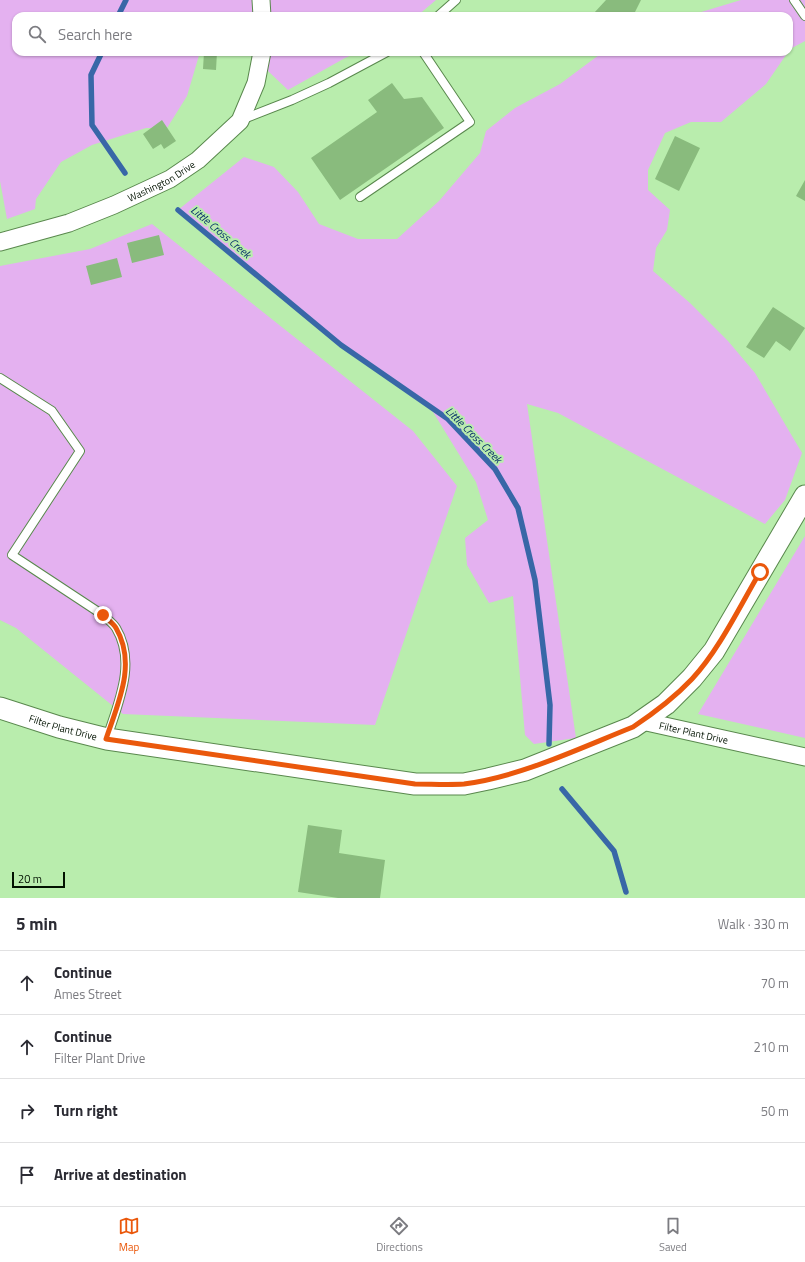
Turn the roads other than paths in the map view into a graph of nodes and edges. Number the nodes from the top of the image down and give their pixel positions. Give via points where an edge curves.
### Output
1 (261, 0) edge
2 (456, 0) edge
3 (794, 0) edge
4 (262, 12) edge
5 (442, 12) edge
6 (805, 16) edge
7 (261, 56) edge
8 (380, 56) edge
9 (427, 56) edge
10 (240, 121) junction
11 (360, 197) dead end
12 (0, 242) edge
13 (0, 378) edge
14 (803, 504) edge
15 (0, 708) edge
16 (642, 721) junction
17 (106, 739) junction
18 (805, 757) edge

1 - 4 street
2 - 5 lane
3 - 6 lane
7 - 10 street, Washington Drive via 256,83
8 - 10 lane via 329,83
9 - 11 lane via 470,122
10 - 12 street, Washington Drive via 198,160 170,179 114,206 69,223
13 - 17 lane via 52,411 80,451 12,555 103,615 115,627 122,640 126,673
14 - 16 street via 714,651 666,704
15 - 17 street, Filter Plant Drive
16 - 17 street, Filter Plant Drive via 633,727 525,770 464,784 415,784
16 - 18 street, Filter Plant Drive

